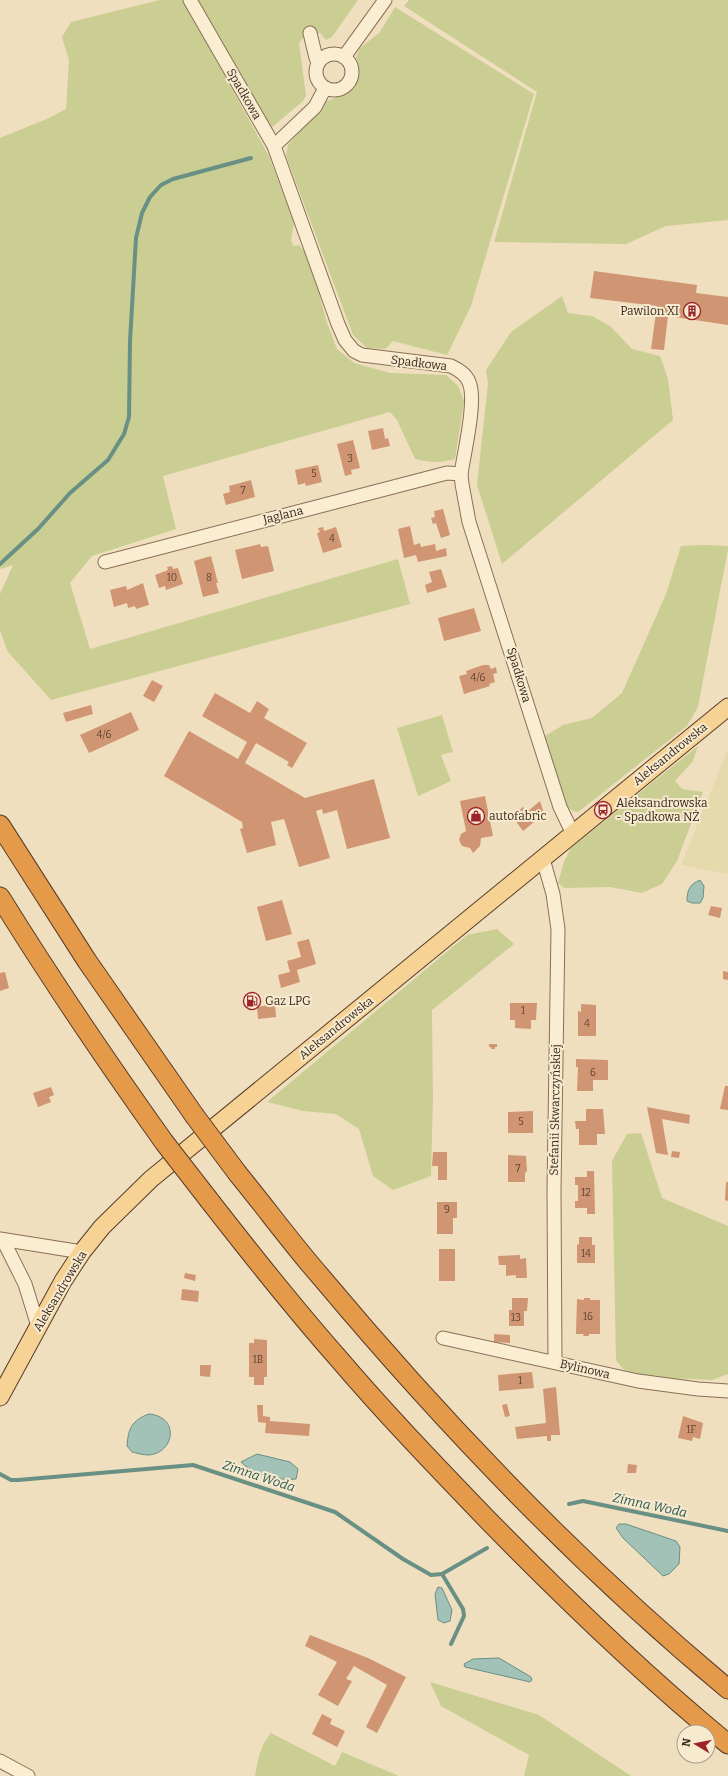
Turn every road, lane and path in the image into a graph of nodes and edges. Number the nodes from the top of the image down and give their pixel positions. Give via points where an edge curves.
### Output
1 (190, 0) edge
2 (385, 0) edge
3 (329, 54) junction
4 (344, 57) junction
5 (318, 62) junction
6 (326, 88) junction
7 (274, 146) junction
8 (461, 474) junction
9 (105, 562) dead end
10 (728, 707) edge
11 (0, 825) edge
12 (574, 834) junction
13 (543, 859) junction
14 (0, 898) edge
15 (2, 1239) edge
16 (82, 1252) junction
17 (38, 1326) junction
18 (443, 1338) dead end
19 (555, 1362) junction
20 (728, 1390) edge
21 (0, 1397) edge
22 (728, 1689) edge
23 (728, 1744) edge
24 (0, 1761) edge
25 (28, 1776) edge

1 - 7 street, Spadkowa
2 - 4 street
3 - 4 street via 336,53
3 - 5 street
3 - 5 street via 318,46 310,33
4 - 6 street via 350,63 352,71 348,82 340,89
5 - 6 street via 316,77
6 - 7 street via 315,107
7 - 8 street, Spadkowa via 333,312 345,340 354,351 373,357 451,366 461,371 470,382 472,403
8 - 9 street, Jaglana via 447,473
8 - 12 street, Spadkowa via 469,522 560,808
10 - 12 main road, Aleksandrowska
11 - 22 highway, bridge via 87,962 194,1115 320,1276 472,1447 584,1561
12 - 13 main road, Aleksandrowska
13 - 16 main road, Aleksandrowska via 156,1174 102,1227
13 - 19 street, Stefanii Skwarczyńskiej via 553,894 558,929 554,1191
14 - 23 highway, bridge via 57,988 164,1142 276,1285 339,1359 411,1439 542,1576
15 - 16 street
15 - 17 street via 25,1284
16 - 17 main road, Aleksandrowska
17 - 21 main road, Aleksandrowska
18 - 19 street, Bylinowa
19 - 20 street, Bylinowa via 638,1382
24 - 25 street

